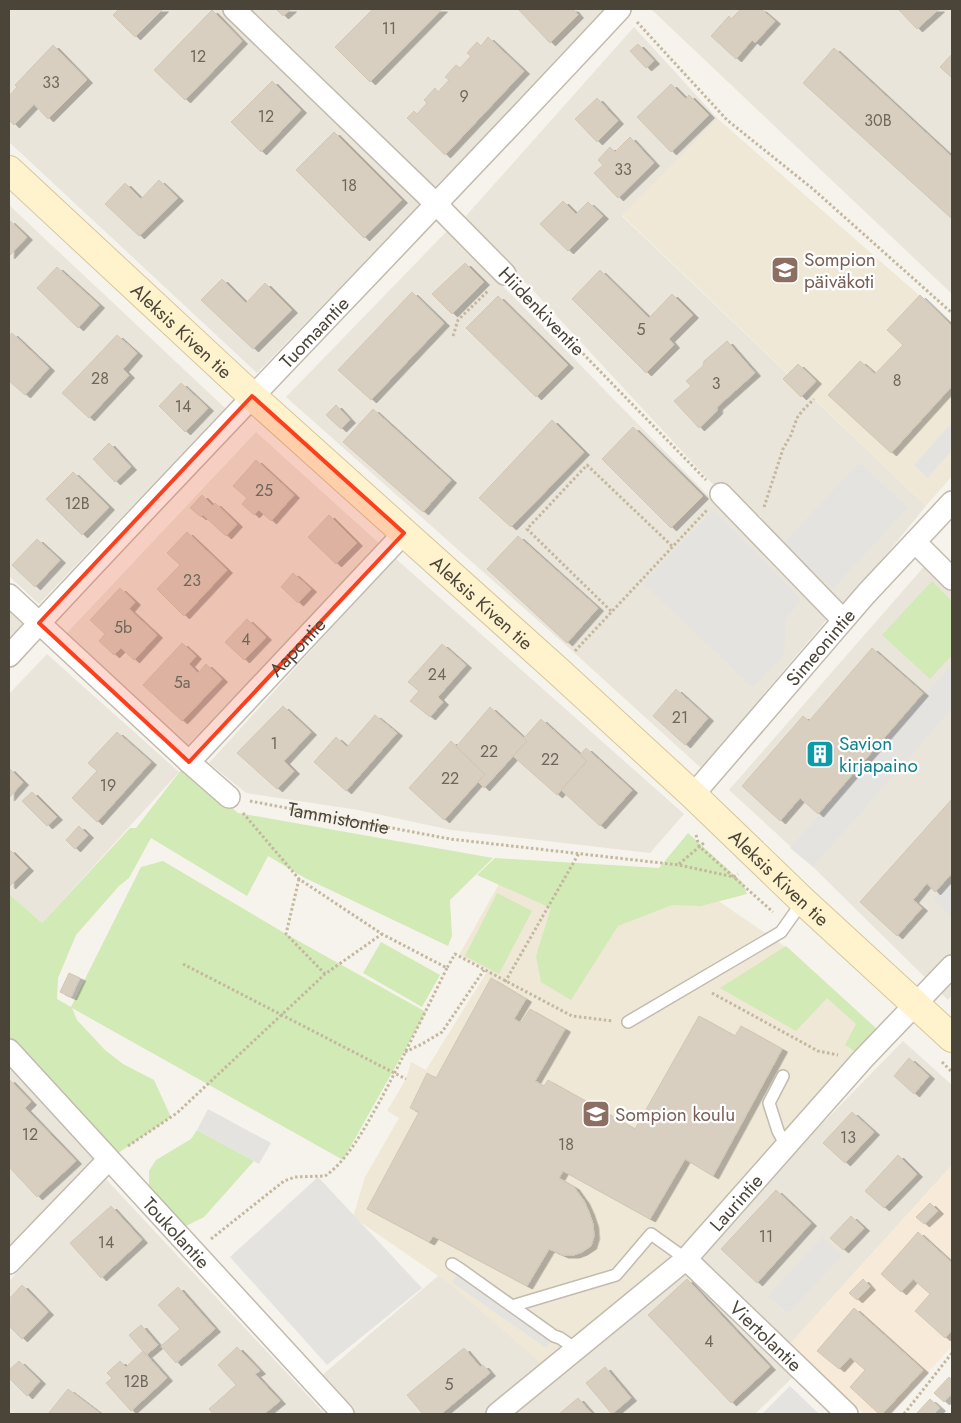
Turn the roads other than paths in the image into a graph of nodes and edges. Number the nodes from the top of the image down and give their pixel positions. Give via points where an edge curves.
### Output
1 (234, 9) edge
2 (627, 14) edge
3 (9, 170) edge
4 (436, 204) junction
5 (505, 274) road end
6 (252, 396) junction
7 (721, 494) road end
8 (952, 502) edge
9 (404, 533) junction
10 (914, 542) junction
11 (952, 579) edge
12 (9, 595) edge
13 (843, 620) junction
14 (39, 623) junction
15 (9, 656) edge
16 (189, 762) junction
17 (693, 795) junction
18 (229, 797) road end
19 (795, 912) junction
20 (952, 966) edge
21 (915, 1005) junction
22 (628, 1022) road end
23 (952, 1038) edge
24 (9, 1050) edge
25 (783, 1076) dead end
26 (786, 1146) junction
27 (108, 1160) junction
28 (686, 1259) junction
29 (9, 1263) edge
30 (452, 1264) dead end
31 (512, 1306) junction
32 (576, 1349) junction
33 (343, 1414) edge
34 (497, 1414) edge
35 (847, 1414) edge

1 - 4 street, Hiidenkiventie
2 - 4 street, Tuomaantie
3 - 6 street, Aleksis Kiven tie
4 - 5 street, Hiidenkiventie
4 - 6 street, Tuomaantie
6 - 9 street, Aleksis Kiven tie
6 - 14 street, Tuomaantie
7 - 13 street
8 - 10 street, Simeonintie
9 - 16 street, Aapontie
9 - 17 street, Aleksis Kiven tie
10 - 11 street
10 - 13 street, Simeonintie
12 - 14 street
13 - 17 street, Simeonintie
14 - 15 street, Tuomaantie
14 - 16 street
16 - 18 street
17 - 19 street, Aleksis Kiven tie
19 - 21 street, Aleksis Kiven tie
19 - 22 lane via 782,932
20 - 21 street, Laurintie
21 - 23 street, Aleksis Kiven tie
21 - 26 street, Laurintie
24 - 27 street, Toukolantie
25 - 26 lane via 769,1103
26 - 28 street, Laurintie
27 - 29 street
27 - 33 street, Toukolantie
28 - 31 lane via 650,1234 616,1276
28 - 32 street, Laurintie
28 - 35 street, Viertolantie
30 - 31 lane
31 - 32 lane
32 - 34 street, Laurintie

